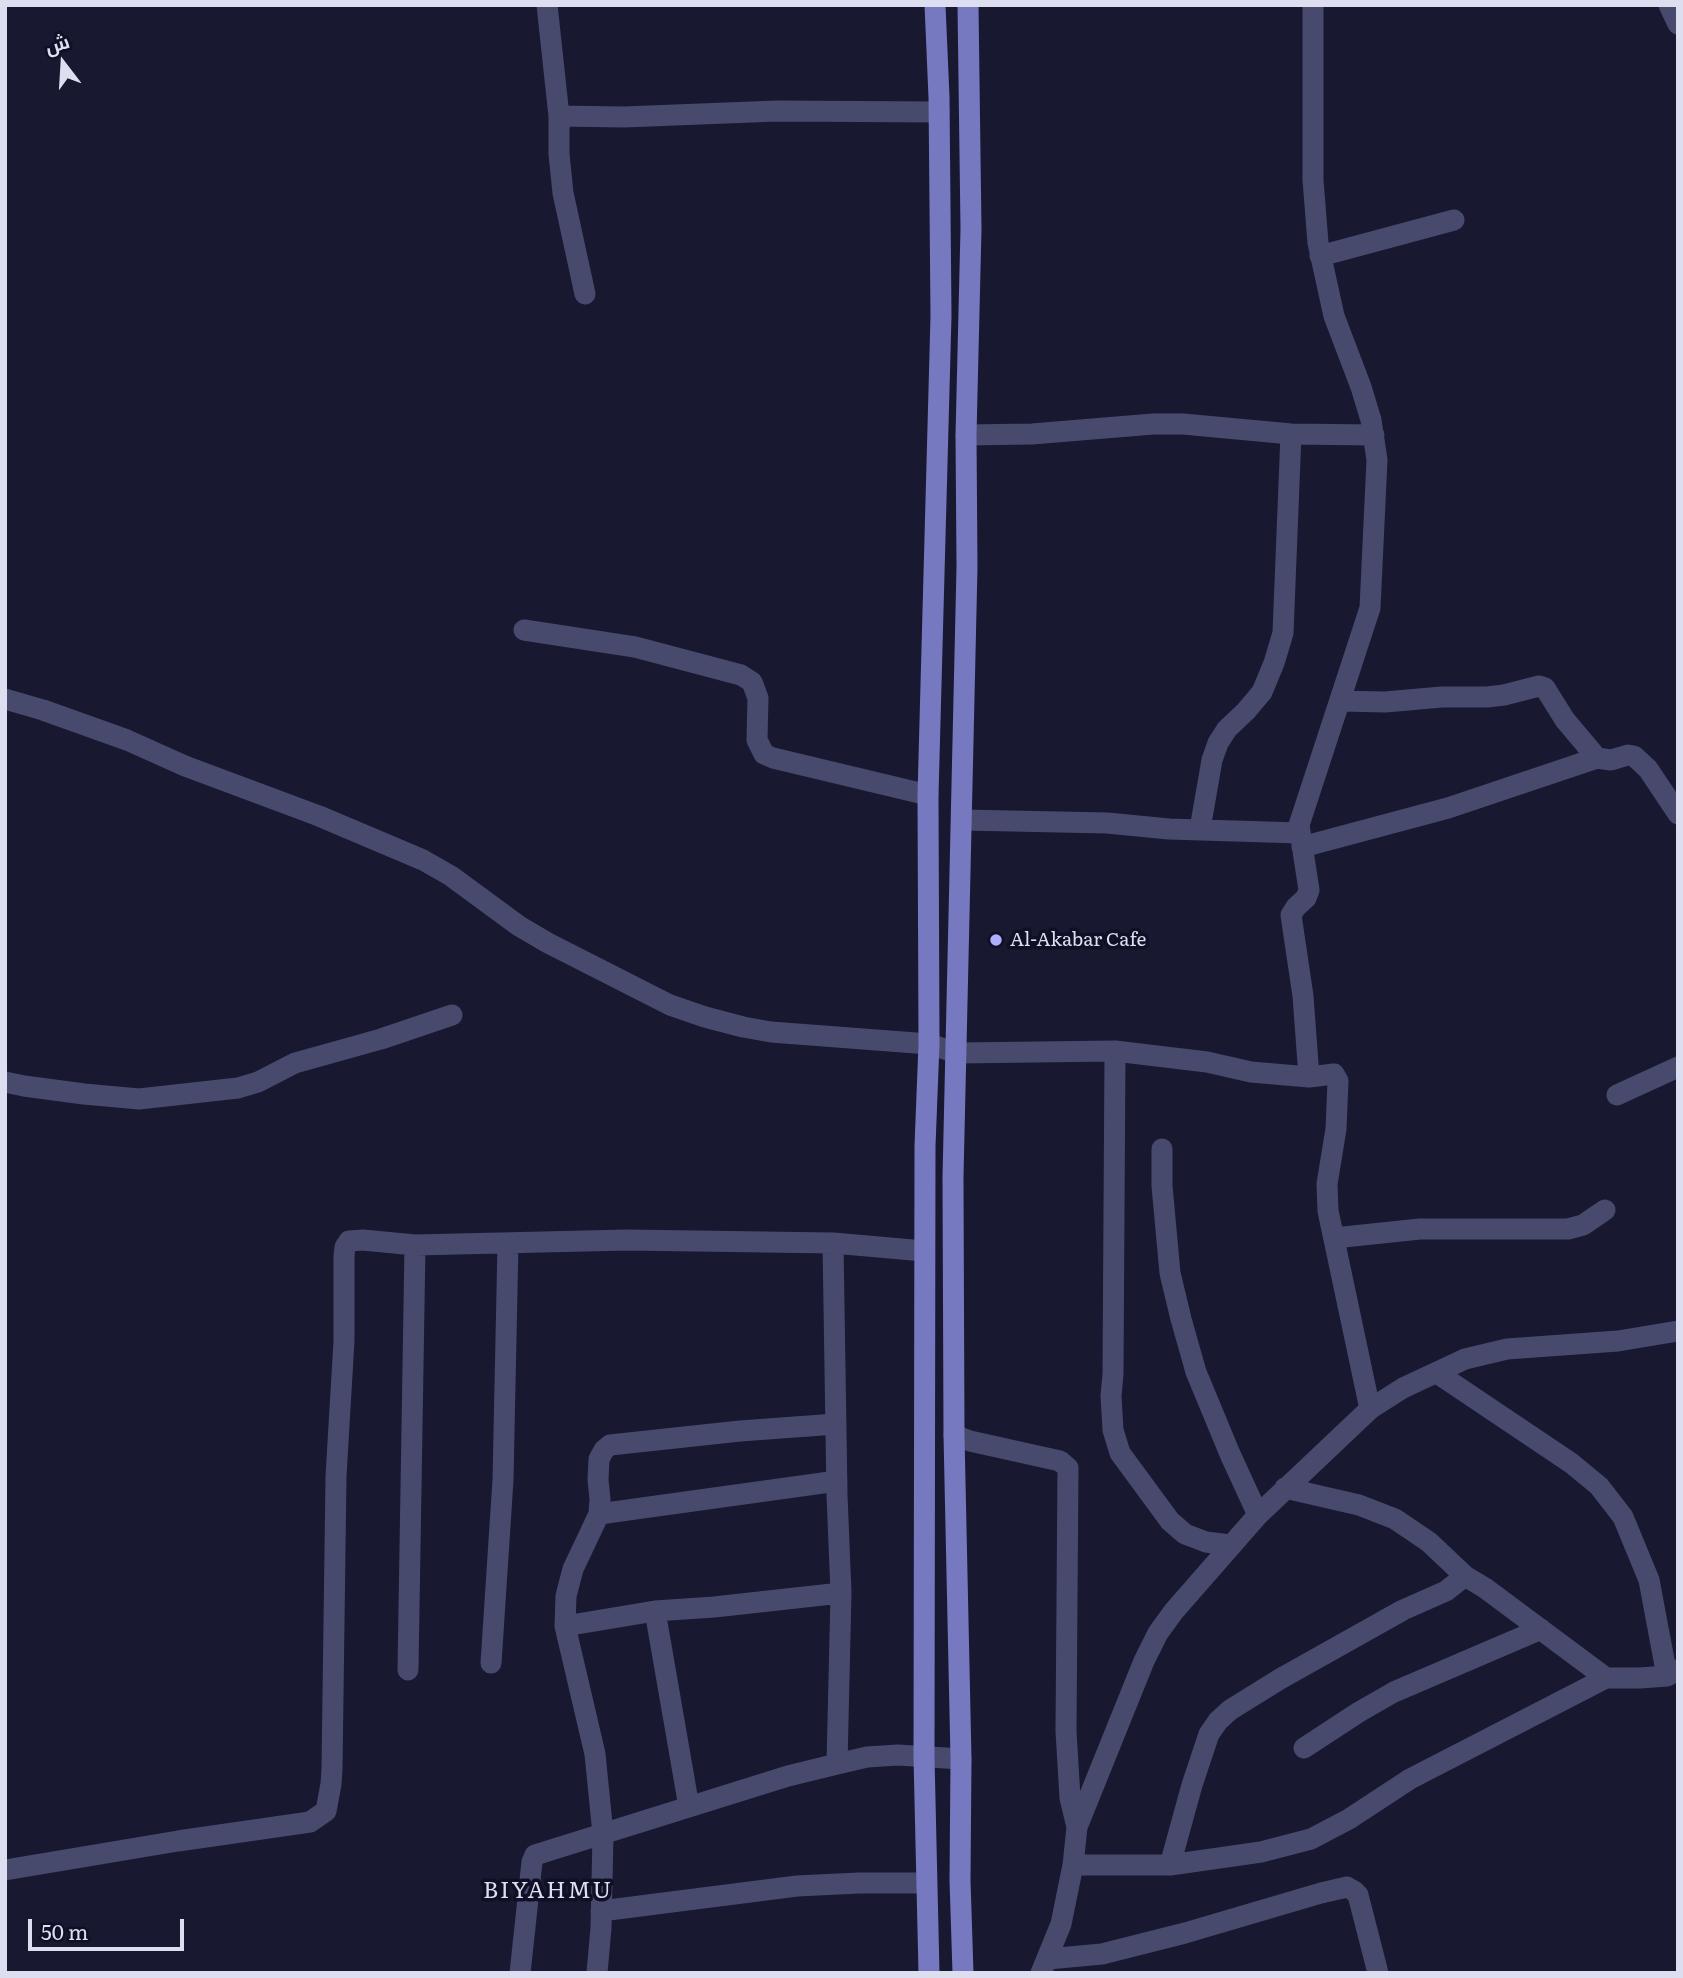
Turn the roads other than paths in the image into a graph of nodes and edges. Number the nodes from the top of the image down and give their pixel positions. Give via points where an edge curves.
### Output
1 (547, 5) edge
2 (935, 5) edge
3 (968, 5) edge
4 (1313, 5) edge
5 (1669, 5) edge
6 (1678, 24) edge
7 (939, 112) junction
8 (559, 116) junction
9 (1454, 220) dead end
10 (1320, 256) junction
11 (585, 294) dead end
12 (1291, 434) junction
13 (966, 435) junction
14 (1374, 435) junction
15 (524, 630) dead end
16 (5, 699) edge
17 (1341, 701) junction
18 (1597, 758) junction
19 (929, 795) junction
20 (1678, 814) edge
21 (963, 820) junction
22 (1200, 829) junction
23 (1301, 840) junction
24 (452, 1015) dead end
25 (929, 1044) junction
26 (1115, 1051) junction
27 (957, 1052) junction
28 (1678, 1067) edge
29 (1309, 1077) junction
30 (5, 1082) edge
31 (1616, 1095) dead end
32 (1162, 1149) dead end
33 (1605, 1210) dead end
34 (1334, 1238) junction
35 (508, 1243) junction
36 (833, 1243) junction
37 (415, 1245) junction
38 (924, 1251) junction
39 (1678, 1331) edge
40 (1437, 1373) junction
41 (1370, 1409) junction
42 (836, 1424) junction
43 (954, 1436) junction
44 (837, 1481) junction
45 (1285, 1488) junction
46 (599, 1514) junction
47 (1258, 1515) junction
48 (1230, 1545) junction
49 (1465, 1576) junction
50 (841, 1593) junction
51 (655, 1611) junction
52 (565, 1626) junction
53 (1541, 1629) junction
54 (491, 1662) dead end
55 (408, 1670) dead end
56 (1672, 1673) edge
57 (1606, 1678) junction
58 (1304, 1748) dead end
59 (924, 1757) junction
60 (961, 1759) junction
61 (837, 1764) junction
62 (690, 1807) junction
63 (1077, 1827) junction
64 (603, 1834) junction
65 (1170, 1865) junction
66 (1073, 1866) junction
67 (5, 1870) edge
68 (926, 1883) junction
69 (601, 1911) junction
70 (1045, 1966) edge
71 (520, 1973) edge
72 (597, 1973) edge
73 (929, 1973) edge
74 (963, 1973) edge
75 (1378, 1973) edge

1 - 8 street
2 - 7 main road
3 - 13 main road via 971,229
4 - 10 street via 1313,180
5 - 6 street
7 - 8 street
7 - 19 main road via 941,330
8 - 11 street via 563,192
9 - 10 street
10 - 14 street via 1334,316
12 - 13 street via 1153,424
12 - 14 street
12 - 22 street via 1283,633 1262,692 1218,743
13 - 21 main road
14 - 17 street via 1377,477 1370,608
15 - 19 street via 635,647 741,675 752,682 758,698 757,740 764,754
16 - 25 street via 127,740 423,860 548,943 670,1005 771,1032
17 - 18 street via 1487,697 1539,686
17 - 23 street via 1301,816
18 - 20 street via 1634,756
18 - 23 street via 1448,808
19 - 25 main road
21 - 22 street
21 - 27 main road
22 - 23 street
23 - 29 street via 1309,890 1291,915
24 - 30 street via 295,1063 238,1088 139,1099
25 - 27 street
25 - 38 main road
26 - 27 street
26 - 29 street
26 - 48 street via 1113,1430 1120,1453 1170,1521 1185,1534
27 - 43 main road
28 - 31 street
29 - 34 street via 1334,1074 1338,1081 1327,1184
32 - 47 street via 1170,1273 1181,1319 1196,1372
33 - 34 street via 1568,1229 1420,1229
34 - 41 street
35 - 36 street
35 - 37 street
35 - 54 street via 502,1490
36 - 38 street
36 - 42 street
37 - 55 street
37 - 67 street via 363,1240 349,1241 345,1247 331,1777 326,1811 310,1822
38 - 59 main road
39 - 40 street via 1618,1341 1507,1349 1465,1359
40 - 41 street
40 - 56 street via 1599,1486 1623,1517 1649,1580
41 - 45 street
42 - 44 street
42 - 46 street via 610,1445 597,1470
43 - 60 main road
43 - 63 street via 1060,1461 1069,1472 1066,1731 1070,1798
44 - 46 street
44 - 50 street
45 - 47 street
45 - 49 street via 1359,1505 1395,1519 1429,1542
46 - 52 street via 573,1569
47 - 48 street
48 - 63 street via 1158,1633
49 - 53 street
49 - 65 street via 1446,1591 1280,1679 1218,1721 1209,1734
50 - 51 street
50 - 61 street
51 - 52 street
51 - 62 street
52 - 64 street via 594,1754
53 - 57 street
53 - 58 street via 1394,1692
56 - 57 street
57 - 65 street via 1410,1779 1311,1839 1261,1852
59 - 60 street
59 - 61 street via 867,1757
59 - 68 main road
60 - 74 main road
61 - 62 street
62 - 64 street
63 - 66 street
64 - 69 street
64 - 71 street via 532,1859
65 - 66 street
66 - 70 street via 1061,1924
68 - 69 street via 797,1886
68 - 73 main road
69 - 72 street
70 - 75 street via 1185,1933 1347,1887 1358,1895

